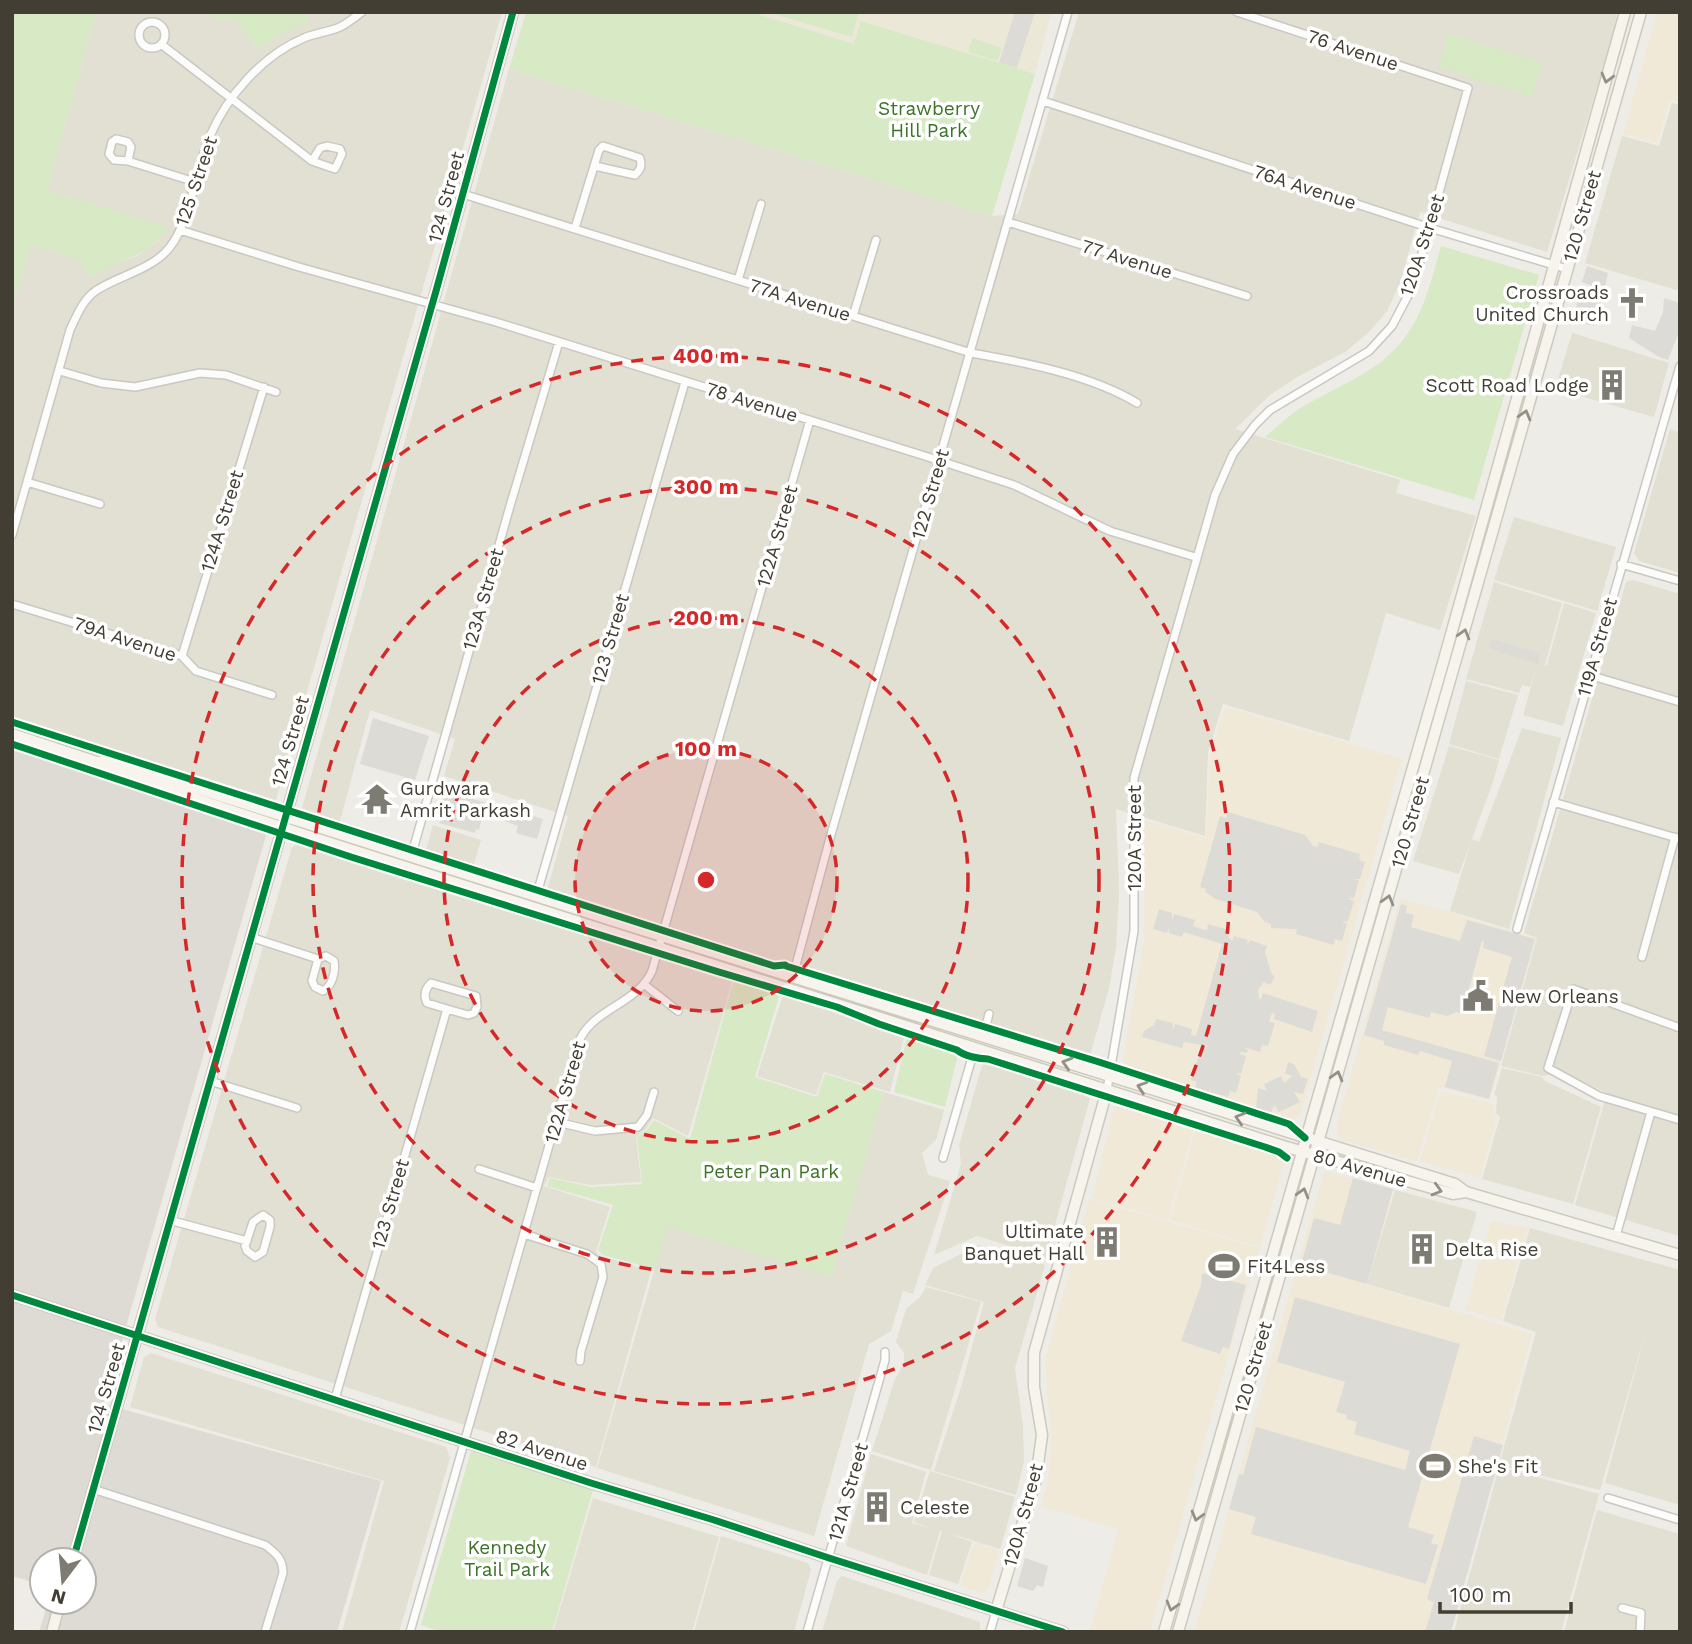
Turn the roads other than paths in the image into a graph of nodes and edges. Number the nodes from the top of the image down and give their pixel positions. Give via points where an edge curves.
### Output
1 (362, 12) edge
2 (513, 12) edge
3 (1068, 12) edge
4 (1237, 12) edge
5 (1625, 12) edge
6 (1641, 12) edge
7 (161, 44) dead end
8 (1468, 88) joint
9 (231, 100) junction
10 (1044, 101) junction
11 (128, 161) dead end
12 (312, 161) dead end
13 (594, 166) junction
14 (195, 183) junction
15 (463, 194) junction
16 (761, 204) dead end
17 (1008, 222) junction
18 (575, 228) junction
19 (1430, 228) junction
20 (180, 230) junction
21 (876, 240) dead end
22 (1555, 265) junction
23 (1567, 269) junction
24 (738, 280) junction
25 (1247, 296) dead end
26 (432, 303) junction
27 (853, 316) junction
28 (559, 342) junction
29 (971, 353) junction
30 (1680, 366) edge
31 (60, 371) junction
32 (685, 382) junction
33 (264, 387) junction
34 (276, 392) dead end
35 (1137, 403) dead end
36 (810, 420) junction
37 (940, 460) junction
38 (27, 482) junction
39 (100, 503) dead end
40 (1485, 514) junction
41 (12, 535) edge
42 (1195, 557) junction
43 (1485, 560) junction
44 (1621, 564) junction
45 (1680, 581) edge
46 (12, 604) edge
47 (182, 656) junction
48 (1443, 663) junction
49 (1589, 675) junction
50 (272, 695) dead end
51 (1680, 702) edge
52 (1439, 722) junction
53 (1425, 724) junction
54 (12, 734) edge
55 (1422, 781) junction
56 (1553, 802) junction
57 (282, 821) junction
58 (1677, 838) edge
59 (373, 856) junction
60 (411, 857) junction
61 (500, 897) junction
62 (536, 897) junction
63 (1517, 929) dead end
64 (250, 937) junction
65 (661, 942) junction
66 (1642, 957) dead end
67 (318, 959) junction
68 (793, 976) junction
69 (645, 985) junction
70 (447, 1009) junction
71 (678, 1011) dead end
72 (989, 1014) dead end
73 (889, 1020) junction
74 (1680, 1028) edge
75 (982, 1037) junction
76 (975, 1047) junction
77 (1025, 1050) junction
78 (1110, 1076) junction
79 (210, 1081) junction
80 (1107, 1090) junction
81 (654, 1092) dead end
82 (297, 1108) dead end
83 (1651, 1112) junction
84 (1680, 1120) edge
85 (557, 1122) junction
86 (1305, 1138) junction
87 (1318, 1142) junction
88 (1301, 1152) junction
89 (1314, 1155) junction
90 (943, 1158) dead end
91 (479, 1169) dead end
92 (537, 1188) junction
93 (1466, 1192) junction
94 (169, 1220) junction
95 (524, 1234) junction
96 (1616, 1236) junction
97 (247, 1241) junction
98 (1680, 1255) edge
99 (12, 1295) edge
100 (137, 1335) junction
101 (885, 1352) dead end
102 (580, 1362) dead end
103 (1234, 1384) junction
104 (335, 1399) junction
105 (1240, 1413) junction
106 (1223, 1424) junction
107 (464, 1442) junction
108 (1228, 1454) junction
109 (93, 1489) junction
110 (1608, 1498) dead end
111 (1680, 1520) edge
112 (76, 1546) edge
113 (829, 1559) junction
114 (1622, 1608) dead end
115 (996, 1611) junction
116 (265, 1632) edge
117 (410, 1632) edge
118 (807, 1632) edge
119 (990, 1632) edge
120 (1063, 1632) edge
121 (1164, 1632) edge
122 (1178, 1632) edge
123 (1640, 1632) edge

1 - 9 street, 125 Street via 339,27 280,50 254,71
2 - 15 main road, 124 Street
3 - 10 street, 122 Street
4 - 8 street, 76 Avenue
5 -> 22 main road, 120 Street
6 - 23 main road, 120 Street
7 - 9 street
8 - 19 street, 120A Street
9 - 12 street
9 - 14 street, 125 Street via 210,135
10 - 17 street, 122 Street
10 - 19 street, 76A Avenue
11 - 14 street
13 - 13 street via 603,146 632,154 641,163 635,175
13 - 18 street
14 - 20 street, 125 Street
15 - 18 street, 77A Avenue
15 - 26 main road, 124 Street
16 - 24 street
17 - 25 street, 77 Avenue
17 - 29 street, 122 Street
18 - 24 street, 77A Avenue
19 - 22 street, 76A Avenue
19 - 42 street, 120A Street via 1413,286 1392,326 1369,351 1270,410 1233,454 1214,495
20 - 26 street, 78 Avenue
20 - 31 street, 125 Street via 156,260 96,291 80,307
21 - 27 street
22 - 23 street, 76A Avenue
22 - 40 main road, 120 Street
43 -> 23 main road, 120 Street
24 - 27 street, 77A Avenue
26 - 28 street, 78 Avenue
26 - 57 main road, 124 Street
27 - 29 street, 77A Avenue
28 - 32 street, 78 Avenue
28 - 60 street, 123A Street
29 - 35 street, 77A Avenue via 1028,363 1118,392
29 - 37 street, 122 Street
30 - 44 street, 119A Street
31 - 33 street via 135,387 200,373 226,375
31 - 38 street, 125 Street
32 - 36 street, 78 Avenue
32 - 62 street, 123 Street
33 - 34 street
33 - 47 street, 124A Street
36 - 37 street, 78 Avenue
36 - 65 street, 122A Street
37 - 42 street, 78 Avenue via 1014,485 1110,531
37 - 68 street, 122 Street
38 - 39 street
38 - 41 street, 125 Street
40 - 43 main road via 1489,522 1482,547
40 - 48 main road, 120 Street
42 - 78 street, 120A Street via 1134,778 1134,931
52 -> 43 main road, 120 Street
44 - 45 street
44 - 49 street, 119A Street
46 - 47 street, 79A Avenue
47 - 50 street, 79A Avenue via 196,671
48 - 52 main road via 1446,670 1436,707
48 - 53 main road, 120 Street
49 - 51 street
49 - 56 street, 119A Street
52 - 55 main road, 120 Street
53 - 55 main road via 1429,730 1420,763
53 - 86 main road, 120 Street
54 - 57 main road, 80 Avenue via 106,769
87 -> 55 main road, 120 Street
56 - 58 street
56 - 63 street, 119A Street
57 - 59 main road, 80 Avenue
57 - 60 main road, 80 Avenue
57 - 64 main road, 124 Street
58 - 66 street
59 - 60 main road
59 - 61 main road, 80 Avenue
60 - 62 main road, 80 Avenue
61 - 62 main road
61 - 65 main road, 80 Avenue
62 - 65 main road, 80 Avenue
64 - 67 street
64 - 79 main road, 124 Street
65 - 68 main road, 80 Avenue
65 - 69 street, 122A Street
65 - 73 main road, 80 Avenue
67 - 67 street via 312,981 323,991 331,984 335,963 326,956
68 - 75 main road, 80 Avenue
69 - 71 street
69 - 85 street, 122A Street via 584,1031
70 - 70 street via 424,997 431,983 476,996 474,1013
70 - 104 street, 123 Street
72 - 75 street
73 - 75 main road via 904,1020 968,1040
73 - 76 main road, 80 Avenue
74 - 83 street via 1573,989 1548,1068 1599,1096
75 - 77 main road, 80 Avenue
76 - 77 main road via 1015,1054
76 - 80 main road, 80 Avenue
76 - 90 street
78 -> 77 main road, 80 Avenue
78 - 80 street, 120A Street
86 -> 78 main road, 80 Avenue
79 - 82 street
79 - 94 main road, 124 Street
80 - 88 main road, 80 Avenue
80 - 115 main road, 120A Street via 1034,1353 1042,1435 1037,1479
81 - 85 street via 638,1127 595,1131
83 - 84 street
83 - 96 street
85 - 92 street, 122A Street
86 - 87 main road, 80 Avenue
86 - 88 main road, 120 Street
87 - 89 main road, 120 Street
87 - 93 main road, 80 Avenue via 1455,1184
88 - 89 main road, 80 Avenue
88 - 103 main road, 120 Street
89 -> 93 main road, 80 Avenue via 1453,1195
105 -> 89 main road, 120 Street
91 - 92 street
92 - 95 street, 122A Street
93 - 96 main road, 80 Avenue
94 - 97 street
94 - 100 main road, 124 Street
95 - 102 street via 598,1261 603,1276
95 - 107 street, 122A Street
96 - 98 main road, 80 Avenue
97 - 97 street via 247,1251 260,1255 269,1218 254,1220
99 - 100 main road, 82 Avenue
100 - 104 main road, 82 Avenue
100 - 109 main road, 124 Street
101 - 113 street, 121A Street
103 - 105 main road via 1235,1407
103 - 106 main road, 120 Street
104 - 107 main road, 82 Avenue
105 - 108 main road, 120 Street
106 - 108 main road via 1228,1430
106 -> 121 main road, 120 Street
107 - 113 main road, 82 Avenue
107 - 117 street, 122A Street
108 - 122 main road, 120 Street
109 - 112 main road, 124 Street
109 - 116 street via 265,1545 283,1564
110 - 111 street
113 - 115 main road, 82 Avenue
113 - 118 street, 121A Street
114 - 123 street via 1641,1613
115 - 119 street, 120A Street
115 - 120 main road, 82 Avenue

